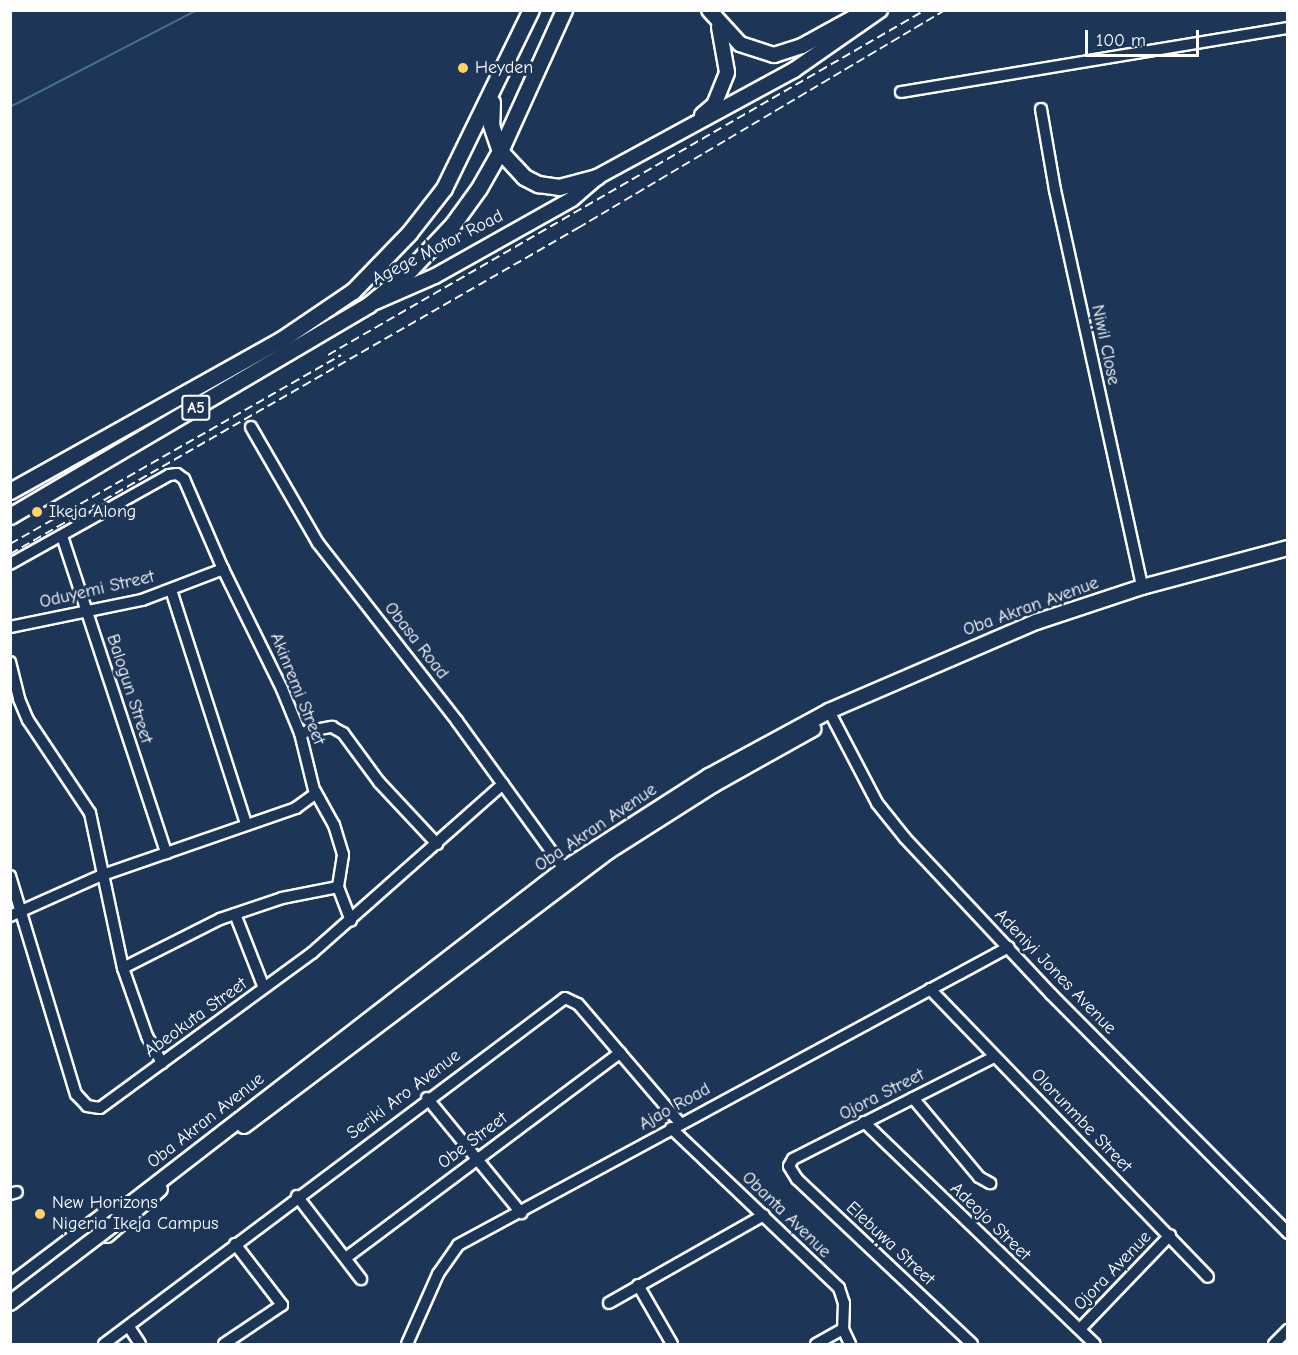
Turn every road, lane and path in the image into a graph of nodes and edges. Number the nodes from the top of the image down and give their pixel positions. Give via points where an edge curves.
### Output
1 (531, 10) edge
2 (564, 10) edge
3 (709, 10) edge
4 (867, 10) edge
5 (879, 10) edge
6 (718, 25) junction
7 (1287, 28) edge
8 (493, 92) junction
9 (902, 92) dead end
10 (1041, 109) dead end
11 (688, 128) junction
12 (500, 151) junction
13 (597, 177) junction
14 (368, 305) junction
15 (251, 428) dead end
16 (10, 491) edge
17 (16, 513) edge
18 (62, 536) junction
19 (1287, 548) edge
20 (1287, 555) edge
21 (10, 564) edge
22 (223, 569) junction
23 (1142, 586) junction
24 (171, 590) junction
25 (86, 613) junction
26 (10, 627) edge
27 (10, 662) edge
28 (831, 714) junction
29 (300, 733) junction
30 (503, 784) junction
31 (315, 791) junction
32 (246, 824) junction
33 (437, 844) junction
34 (166, 853) junction
35 (564, 869) junction
36 (102, 874) junction
37 (10, 876) edge
38 (338, 887) junction
39 (16, 913) edge
40 (235, 914) junction
41 (351, 921) junction
42 (1009, 947) junction
43 (123, 968) junction
44 (264, 988) junction
45 (930, 989) junction
46 (620, 1053) junction
47 (994, 1056) junction
48 (162, 1063) junction
49 (427, 1098) junction
50 (912, 1098) junction
51 (864, 1122) junction
52 (675, 1125) junction
53 (477, 1158) junction
54 (789, 1166) joint
55 (990, 1183) dead end
56 (154, 1189) junction
57 (297, 1196) junction
58 (521, 1213) junction
59 (764, 1215) junction
60 (113, 1221) junction
61 (1287, 1233) edge
62 (1170, 1235) junction
63 (235, 1244) junction
64 (347, 1257) junction
65 (1208, 1277) dead end
66 (361, 1280) dead end
67 (16, 1282) edge
68 (638, 1286) junction
69 (33, 1292) junction
70 (10, 1295) edge
71 (10, 1303) edge
72 (609, 1303) dead end
73 (10, 1309) edge
74 (129, 1327) junction
75 (843, 1329) junction
76 (1080, 1329) junction
77 (1287, 1330) edge
78 (849, 1342) edge
79 (104, 1344) edge
80 (140, 1344) edge
81 (224, 1344) edge
82 (407, 1344) edge
83 (672, 1344) edge
84 (816, 1344) edge
85 (972, 1344) edge
86 (1095, 1344) edge
87 (1274, 1344) edge

1 - 8 highway, A5
2 - 12 highway, A5
3 - 6 main road
4 - 6 main road via 802,46 774,54 740,44
5 - 11 main road, Agege Motor Road via 794,70
6 - 11 main road via 727,63 723,88 714,105
7 - 9 street
8 - 12 highway via 491,124
8 - 16 highway, Agege Motor Road / A5 via 430,209 353,291 282,339
10 - 23 street, Niwil Close via 1055,190
11 - 13 main road, Agege Motor Road
12 - 13 highway via 512,166 538,184 559,187
12 - 14 highway, A5 via 479,188 435,245
13 - 14 main road, Agege Motor Road via 572,198 435,276
14 - 17 highway, Agege Motor Road / A5
15 - 30 street, Obasa Road via 318,543
18 - 21 street
18 - 22 street, Akinremi Street via 177,474 184,479
18 - 25 street, Balogun Street
19 - 23 main road, Oba Akran Avenue
20 - 28 main road, Oba Akran Avenue via 1067,619
22 - 24 street, Oduyemi Street
22 - 29 street, Akinremi Street via 262,643
23 - 28 main road, Oba Akran Avenue via 1036,622
24 - 25 street, Oduyemi Street
24 - 32 street
25 - 26 street, Oduyemi Street
25 - 34 street, Balogun Street
27 - 36 street via 28,720 90,813
28 - 35 main road, Oba Akran Avenue via 709,776
28 - 42 street, Adeniyi Jones Avenue via 877,803 935,871
28 - 56 main road, Oba Akran Avenue via 609,851
29 - 31 street, Akinremi Street
29 - 33 street via 332,727 344,732 379,782
30 - 33 street, Abeokuta Street
30 - 35 street, Obasa Road
31 - 32 street via 306,804
31 - 38 street, Akinremi Street via 334,825 343,855
32 - 34 street
33 - 41 street, Abeokuta Street
34 - 36 street
35 - 56 main road, Oba Akran Avenue
36 - 39 street
36 - 43 street
37 - 39 street, Abeokuta Street
38 - 40 street via 282,898
38 - 41 street
39 - 48 street, Abeokuta Street via 81,1100 87,1106 107,1106
40 - 43 street
40 - 44 street
41 - 44 street, Abeokuta Street
42 - 45 street, Ajao Road
42 - 61 street, Adeniyi Jones Avenue
43 - 48 street via 147,1036
44 - 48 street, Abeokuta Street
45 - 47 street, Olorunmbe Street
45 - 52 street, Ajao Road
46 - 49 street, Seriki Aro Avenue via 578,1004 565,998
46 - 52 street, Seriki Aro Avenue
46 - 53 street, Obe Street
47 - 50 street, Ojora Street
47 - 62 street, Olorunmbe Street
49 - 53 street
49 - 57 street, Seriki Aro Avenue
50 - 51 street, Ojora Street
50 - 55 street via 973,1170
51 - 54 street, Ojora Street via 793,1159
51 - 76 street, Adeojo Street
52 - 58 street, Ajao Road
52 - 59 street, Obanta Avenue
53 - 58 street
53 - 64 street, Obe Street
54 - 85 street, Elebuwa Street via 796,1179
56 - 60 main road, Oba Akran Avenue
56 - 67 main road via 136,1192
56 - 69 main road
57 - 63 street, Seriki Aro Avenue
57 - 64 street
58 - 82 street, Ajao Road via 452,1251
59 - 68 street
59 - 75 street, Obanta Avenue via 839,1288 844,1303
60 - 70 main road, Oba Akran Avenue
60 - 71 main road, Oba Akran Avenue, bridge
62 - 65 street, Olorunmbe Street
62 - 76 street, Ojora Avenue
63 - 74 street, Seriki Aro Avenue
63 - 81 street via 282,1305
64 - 66 street
67 - 69 main road via 22,1290
68 - 72 street
68 - 83 street
69 - 73 main road
74 - 79 street, Seriki Aro Avenue
74 - 80 street
75 - 78 street, Obanta Avenue
75 - 84 street
76 - 86 street, Adeojo Street
77 - 87 street

